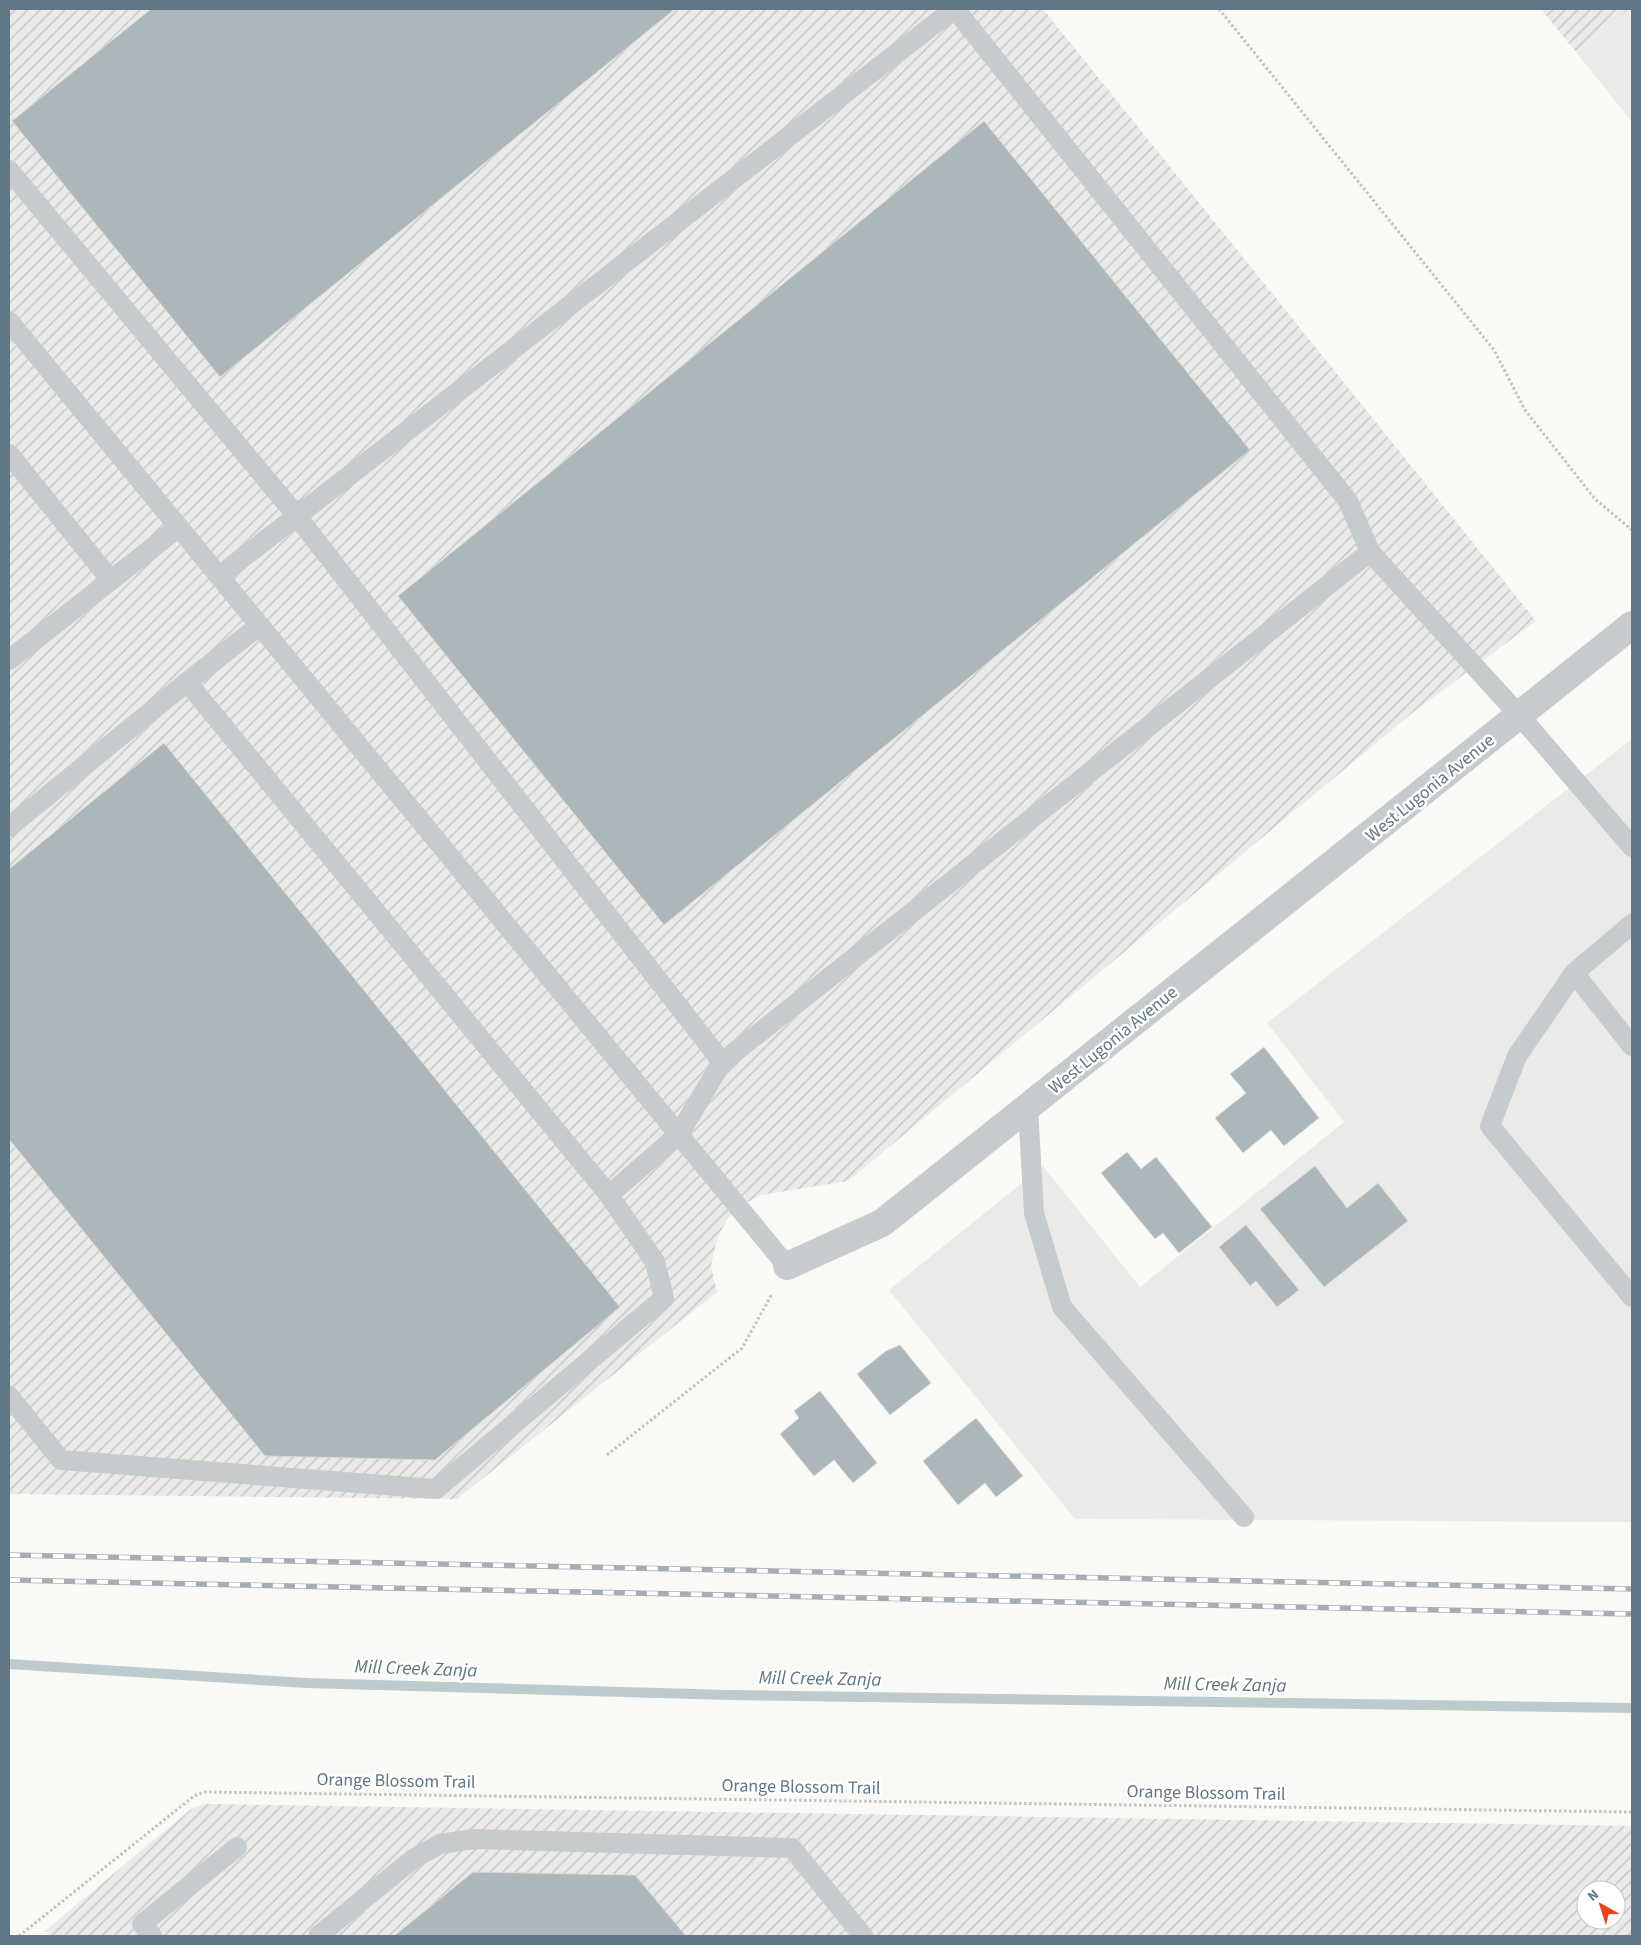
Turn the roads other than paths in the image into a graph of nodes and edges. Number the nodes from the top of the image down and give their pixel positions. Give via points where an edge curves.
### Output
1 (954, 9) edge
2 (9, 170) edge
3 (9, 321) edge
4 (9, 454) edge
5 (296, 515) junction
6 (179, 527) junction
7 (1370, 552) junction
8 (219, 576) junction
9 (110, 580) junction
10 (1632, 625) edge
11 (259, 626) junction
12 (9, 660) edge
13 (187, 682) junction
14 (1520, 716) junction
15 (9, 827) edge
16 (1632, 847) edge
17 (1632, 924) edge
18 (1574, 973) junction
19 (1632, 1046) edge
20 (722, 1062) junction
21 (1028, 1108) junction
22 (679, 1134) junction
23 (609, 1195) junction
24 (787, 1266) joint
25 (1632, 1297) edge
26 (9, 1396) edge
27 (1244, 1517) dead end
28 (237, 1847) dead end
29 (152, 1936) edge
30 (318, 1936) edge
31 (864, 1936) edge

1 - 5 lane
1 - 7 lane via 1348,501
2 - 5 lane
3 - 6 lane
4 - 9 lane
5 - 8 lane
5 - 20 lane
6 - 8 lane
6 - 9 lane
7 - 14 lane
7 - 20 lane
8 - 11 lane
9 - 12 lane
10 - 14 street, West Lugonia Avenue
11 - 13 lane
11 - 22 lane
13 - 15 lane
13 - 23 lane
14 - 16 lane
14 - 21 street, West Lugonia Avenue
17 - 18 lane
18 - 19 lane
18 - 25 lane via 1517,1056 1490,1126
20 - 22 lane
21 - 24 street, West Lugonia Avenue via 882,1223
21 - 27 lane via 1034,1213 1062,1307
22 - 23 lane
22 - 24 lane
23 - 26 lane via 655,1262 664,1298 436,1489 61,1460
28 - 29 lane via 142,1924
30 - 31 lane via 413,1859 440,1844 474,1839 792,1848

